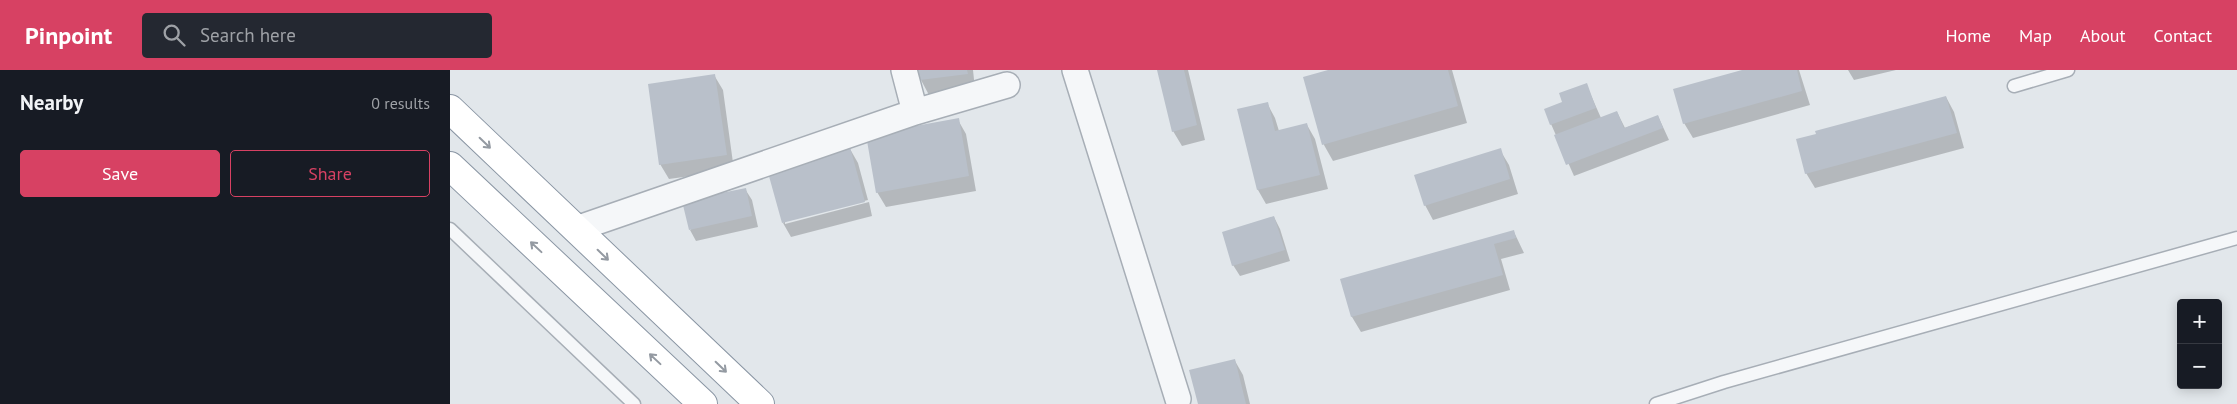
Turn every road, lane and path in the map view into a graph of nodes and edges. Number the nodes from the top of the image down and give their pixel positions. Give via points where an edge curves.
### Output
1 (904, 70) edge
2 (1075, 70) edge
3 (2068, 70) edge
4 (1007, 85) dead end
5 (2014, 86) dead end
6 (450, 109) edge
7 (915, 112) junction
8 (452, 172) edge
9 (450, 229) edge
10 (576, 229) junction
11 (2237, 238) edge
12 (1178, 399) dead end
13 (634, 404) edge
14 (703, 404) edge
15 (760, 404) edge
16 (1656, 404) edge

1 - 7 street
2 - 12 street
3 - 5 lane
4 - 7 street
6 -> 10 highway
7 - 10 street
14 -> 8 highway
9 - 13 lane
10 -> 15 highway
11 - 16 lane via 1734,379

